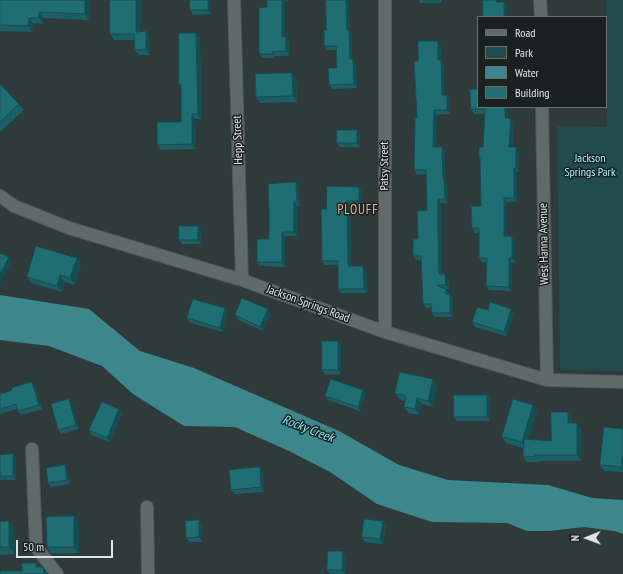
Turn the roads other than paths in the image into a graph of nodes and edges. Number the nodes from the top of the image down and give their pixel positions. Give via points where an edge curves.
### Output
1 (234, 0) edge
2 (385, 0) edge
3 (540, 0) edge
4 (541, 16) edge
5 (542, 108) edge
6 (0, 196) edge
7 (242, 280) junction
8 (385, 332) junction
9 (547, 380) junction
10 (623, 382) edge
11 (32, 449) dead end
12 (147, 507) dead end
13 (57, 574) edge
14 (148, 574) edge

1 - 7 street, Hepp Street
2 - 8 street, Patsy Street
3 - 4 street
5 - 9 street, West Hanna Avenue
6 - 7 street, Jackson Springs Road via 14,206 69,228
7 - 8 street, Jackson Springs Road
8 - 9 street, Jackson Springs Road
9 - 10 street, Jackson Springs Road
11 - 13 street via 36,547
12 - 14 street

